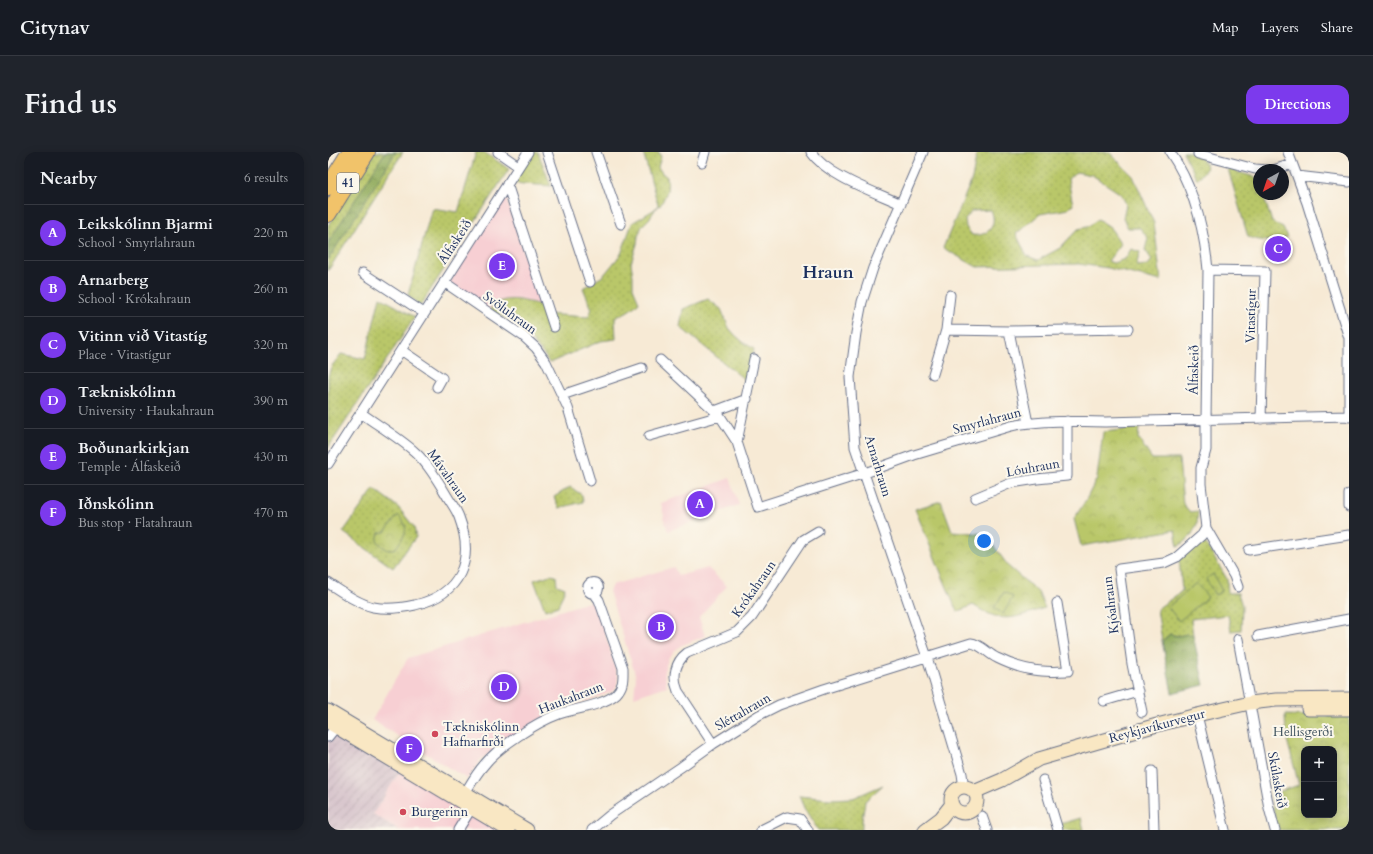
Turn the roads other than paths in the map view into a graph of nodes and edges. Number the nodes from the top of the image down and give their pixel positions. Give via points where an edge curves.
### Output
1 (350, 152) edge
2 (367, 152) edge
3 (498, 152) edge
4 (528, 152) edge
5 (547, 152) edge
6 (596, 152) edge
7 (704, 152) edge
8 (811, 152) edge
9 (923, 152) edge
10 (1170, 152) edge
11 (1288, 152) edge
12 (1198, 154) dead end
13 (702, 162) dead end
14 (1292, 164) junction
15 (1289, 165) edge
16 (518, 166) junction
17 (1253, 168) edge
18 (1297, 176) junction
19 (1349, 182) edge
20 (507, 184) junction
21 (328, 187) edge
22 (901, 204) junction
23 (328, 214) edge
24 (621, 224) dead end
25 (1208, 270) junction
26 (363, 273) dead end
27 (444, 282) junction
28 (590, 282) dead end
29 (950, 295) dead end
30 (424, 313) junction
31 (554, 328) dead end
32 (1128, 329) dead end
33 (946, 330) junction
34 (1008, 331) junction
35 (401, 350) junction
36 (754, 359) dead end
37 (660, 360) dead end
38 (642, 368) dead end
39 (933, 374) dead end
40 (436, 387) dead end
41 (562, 395) junction
42 (747, 399) junction
43 (361, 413) junction
44 (718, 413) junction
45 (1349, 416) edge
46 (1261, 419) junction
47 (1206, 420) junction
48 (1067, 421) junction
49 (1028, 423) junction
50 (649, 436) dead end
51 (737, 442) junction
52 (328, 464) edge
53 (864, 473) junction
54 (590, 481) dead end
55 (1349, 494) edge
56 (975, 498) dead end
57 (1349, 507) edge
58 (1206, 528) junction
59 (818, 532) dead end
60 (1349, 535) edge
61 (1249, 550) dead end
62 (328, 583) edge
63 (1238, 586) dead end
64 (594, 593) dead end
65 (1057, 603) dead end
66 (1349, 619) edge
67 (1258, 636) dead end
68 (1238, 639) dead end
69 (927, 657) junction
70 (1138, 691) junction
71 (1349, 700) edge
72 (1104, 701) dead end
73 (1250, 707) junction
74 (1349, 709) edge
75 (1142, 712) dead end
76 (1198, 718) junction
77 (332, 721) edge
78 (713, 744) junction
79 (1152, 771) dead end
80 (1043, 780) dead end
81 (971, 793) junction
82 (468, 801) junction
83 (956, 808) junction
84 (982, 816) dead end
85 (458, 830) edge
86 (508, 830) edge
87 (526, 830) edge
88 (592, 830) edge
89 (761, 830) edge
90 (808, 830) edge
91 (926, 830) edge
92 (936, 830) edge
93 (987, 830) edge
94 (1058, 830) edge
95 (1154, 830) edge
96 (1225, 830) edge
97 (1275, 830) edge

1 - 21 highway, 41
2 - 23 highway, 41
3 - 16 street
4 - 16 street, Álfaskeið
5 - 28 street
6 - 24 street
7 - 13 street
8 - 22 street via 833,173
9 - 22 street, Arnarhraun
10 - 25 street, Álfaskeið via 1183,175 1198,212 1205,240
11 - 14 street
12 - 17 street
14 - 15 street
14 - 18 street
16 - 20 street, Álfaskeið
18 - 19 street
18 - 45 street via 1349,338
20 - 27 street, Álfaskeið
20 - 31 street
22 - 53 street, Arnarhraun via 873,268 862,302 856,333 850,377 852,414 856,447
25 - 46 street, Vitastígur via 1265,271
25 - 47 street, Álfaskeið
26 - 30 street
27 - 30 street, Álfaskeið
27 - 41 street, Svöluhraun via 523,336 536,348
29 - 33 street
30 - 35 street, Álfaskeið
32 - 34 street
33 - 34 street
33 - 39 street
34 - 49 street
35 - 40 street via 442,378
35 - 43 street, Álfaskeið
36 - 42 street
37 - 44 street, Smyrlahraun
38 - 41 street
41 - 54 street, Svöluhraun
42 - 44 street
42 - 51 street
43 - 52 street, Álfaskeið
43 - 62 street, Mávahraun via 415,452 439,482 459,516 465,540 465,557 456,582 448,589 424,603 398,609 365,605
44 - 50 street
44 - 51 street, Smyrlahraun
45 - 46 street, Smyrlahraun
46 - 47 street, Smyrlahraun
47 - 48 street, Smyrlahraun
47 - 58 street, Álfaskeið via 1206,450 1200,476
48 - 49 street, Smyrlahraun
48 - 56 street, Lóuhraun via 1067,476 1011,483
49 - 53 street, Smyrlahraun via 914,455
51 - 53 street, Smyrlahraun via 758,507
53 - 69 street, Arnarhraun
55 - 57 street
58 - 63 street, Álfaskeið
58 - 70 street, Kjóahraun via 1202,535 1177,557 1164,563 1119,569
59 - 78 street, Krókahraun via 803,540 746,625 737,632 687,653 676,666 674,683
60 - 61 street
64 - 82 street, Haukahraun via 599,600 623,668 621,689 602,702 546,719 496,752 484,765
65 - 69 street, Sléttahraun via 1068,672 1019,666 996,658 978,644 971,643
66 - 67 street
68 - 73 street
69 - 78 street, Sléttahraun via 779,705
69 - 81 street, Arnarhraun via 962,774
70 - 72 street
70 - 75 street, Kjóahraun
71 - 73 main road, Reykjavíkurvegur via 1276,700
73 - 74 main road, Reykjavíkurvegur
73 - 76 main road, Reykjavíkurvegur
73 - 97 street, Skúlaskeið via 1268,808
76 - 81 main road, Reykjavíkurvegur via 1042,763
76 - 96 street
77 - 82 main road
78 - 88 street, Sléttahraun
79 - 95 street
80 - 94 street
81 - 83 main road via 959,789 953,794 951,800
81 - 83 main road via 976,804 972,811 964,813
82 - 85 street
82 - 86 main road
82 - 87 main road
83 - 91 main road
83 - 92 main road
84 - 93 street
89 - 90 street via 787,817 800,819

